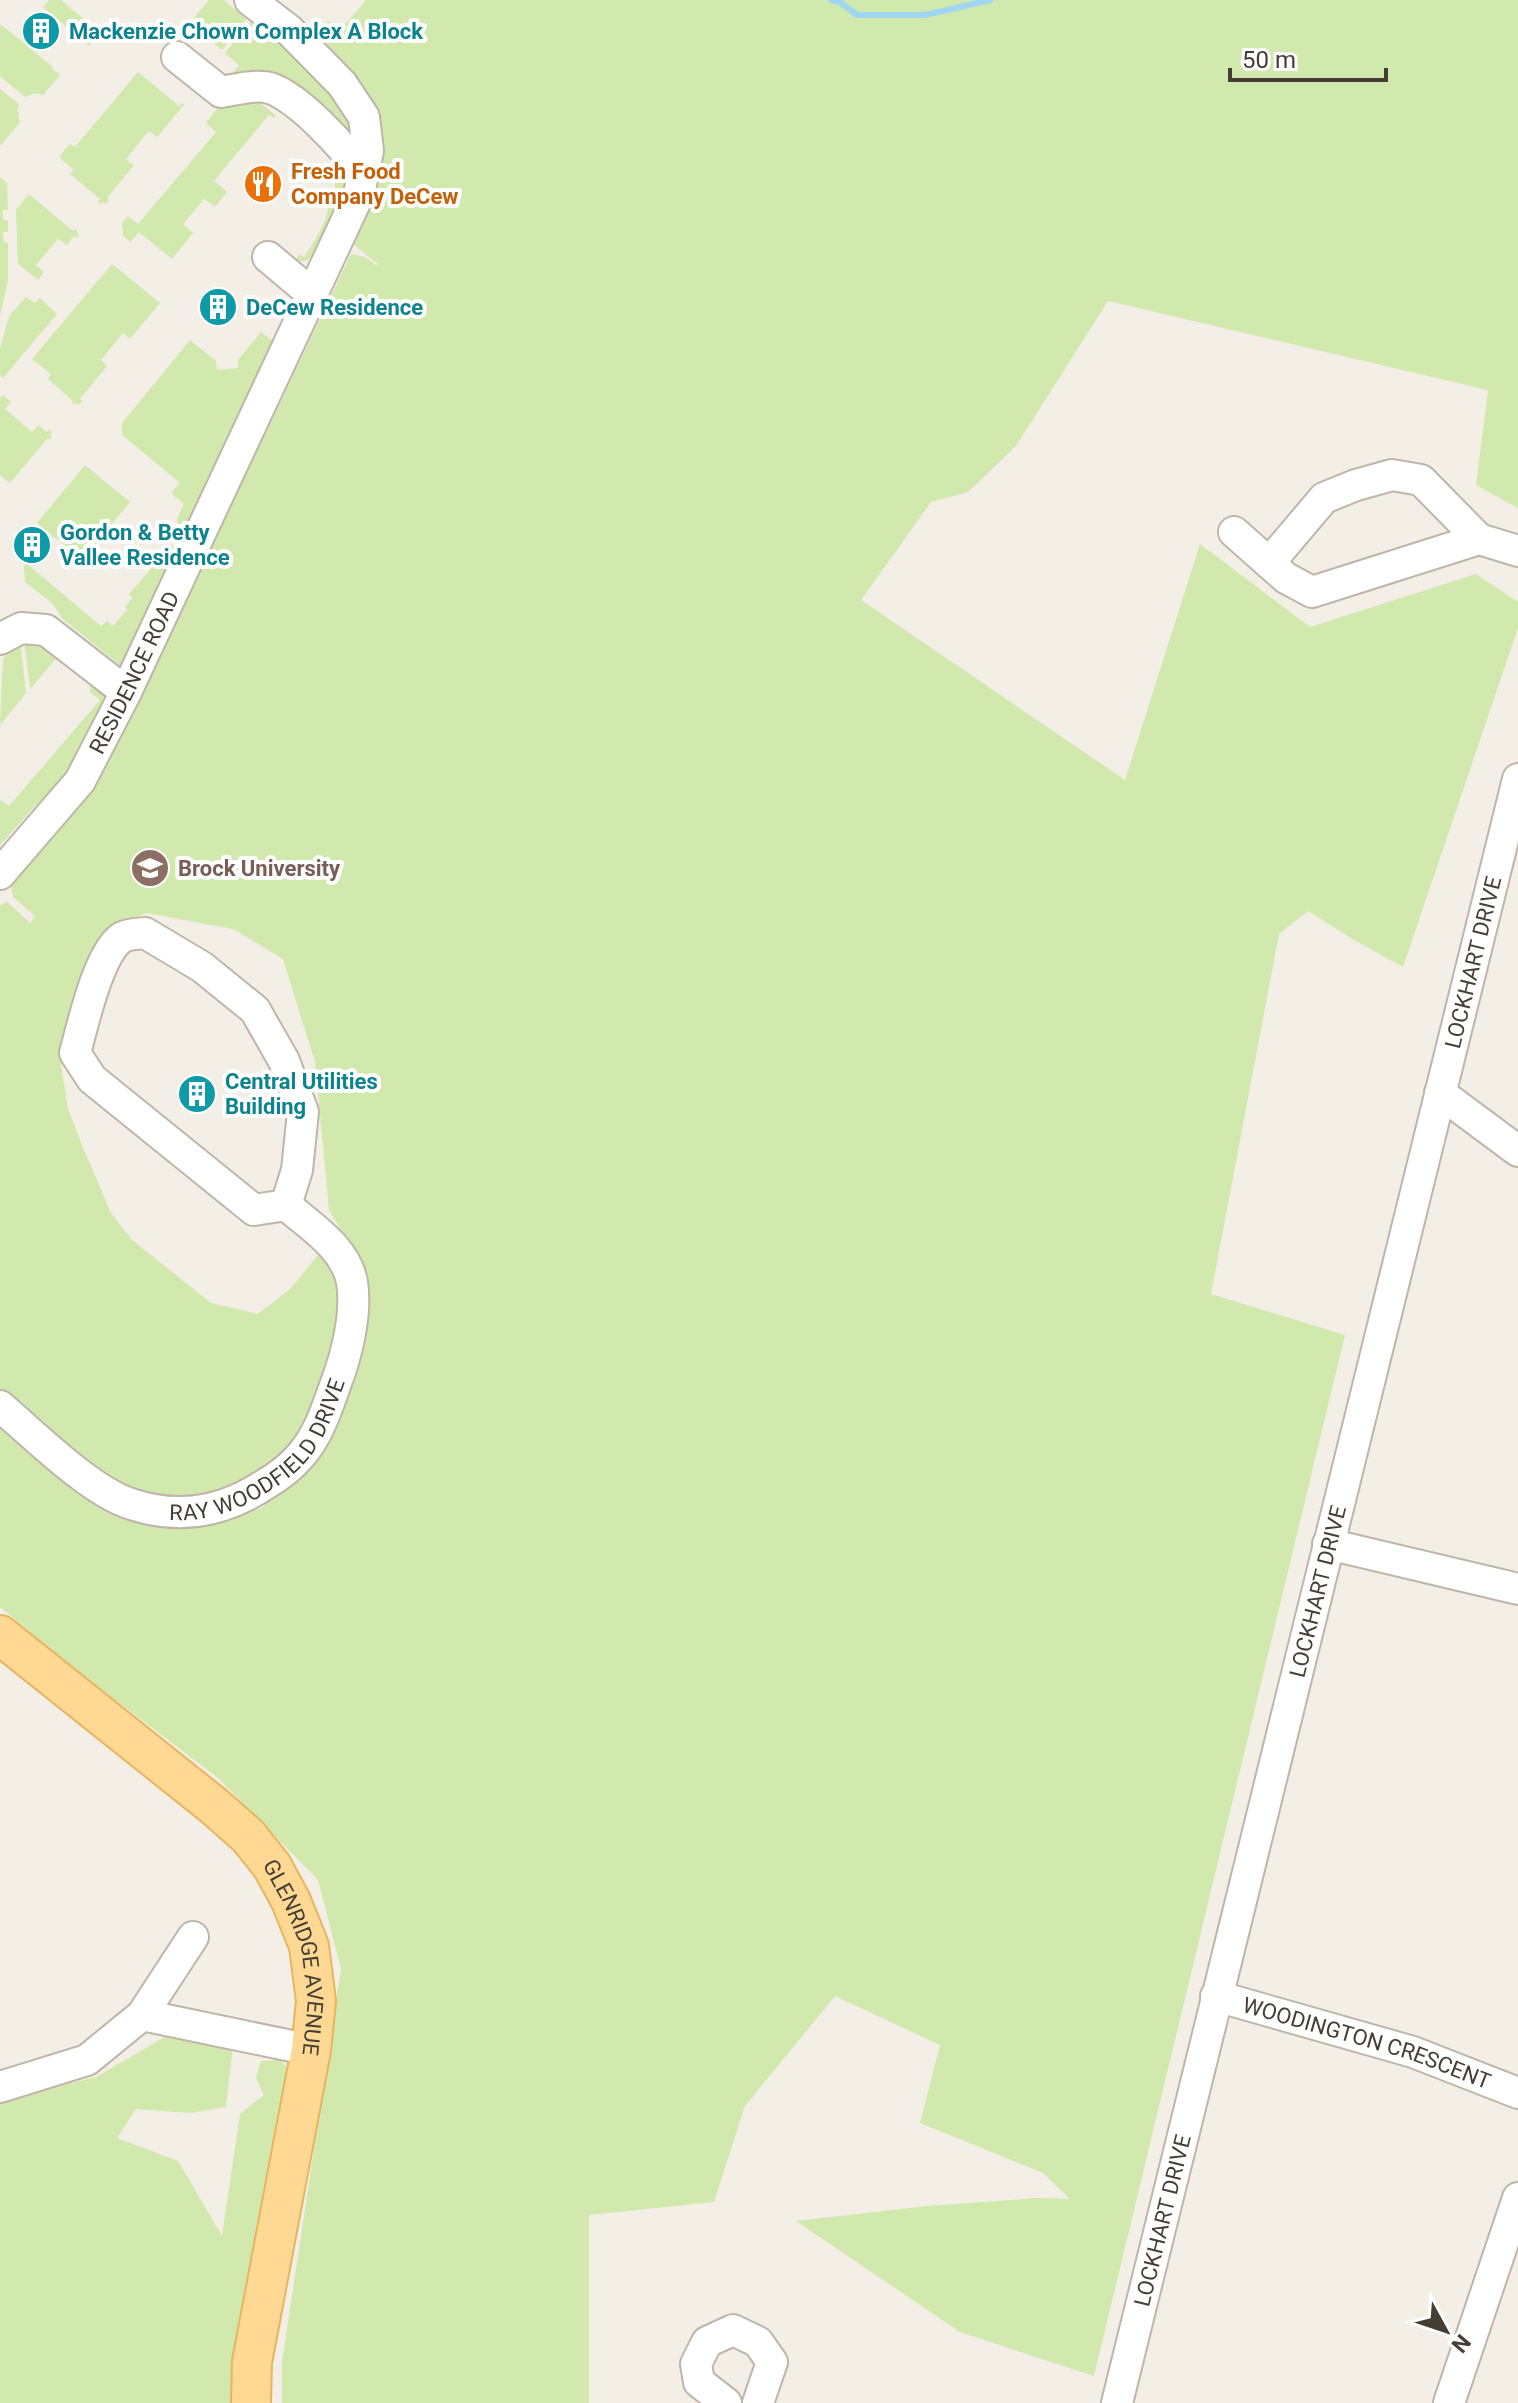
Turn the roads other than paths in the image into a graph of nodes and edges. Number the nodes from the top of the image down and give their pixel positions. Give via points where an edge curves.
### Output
1 (250, 0) edge
2 (177, 57) dead end
3 (363, 175) junction
4 (268, 257) dead end
5 (312, 294) junction
6 (1234, 532) dead end
7 (1479, 539) junction
8 (1518, 551) edge
9 (1269, 563) junction
10 (0, 639) edge
11 (126, 692) junction
12 (1518, 779) edge
13 (0, 874) edge
14 (1440, 1093) junction
15 (1518, 1151) edge
16 (286, 1205) junction
17 (0, 1406) edge
18 (1328, 1544) junction
19 (1518, 1589) edge
20 (0, 1635) edge
21 (193, 1937) dead end
22 (1216, 1996) junction
23 (142, 2015) junction
24 (311, 2050) junction
25 (0, 2087) edge
26 (1518, 2093) edge
27 (1518, 2198) edge
28 (251, 2403) edge
29 (726, 2403) edge
30 (758, 2403) edge
31 (1117, 2403) edge
32 (1449, 2403) edge

1 - 3 street, RESIDENCE ROAD via 289,30 342,84 364,117 368,151
2 - 3 street via 221,92 263,86 279,90 353,159
3 - 5 street, RESIDENCE ROAD
4 - 5 street
5 - 11 street, RESIDENCE ROAD via 184,540
6 - 9 street
7 - 8 street
7 - 9 street via 1312,592
7 - 9 street via 1421,480 1392,475 1324,498
10 - 11 street via 21,628 46,630
11 - 13 street, RESIDENCE ROAD via 80,781
12 - 14 street, LOCKHART DRIVE
14 - 15 street
14 - 18 street, LOCKHART DRIVE
16 - 16 street via 254,1210 92,1079 75,1053 110,949 124,936 145,933 202,967 255,1010 284,1061 303,1112 297,1170
16 - 17 street, RAY WOODFIELD DRIVE via 340,1253 352,1281 352,1332 317,1432 278,1477 246,1496 198,1512 169,1513 129,1504 92,1484
18 - 19 street
18 - 22 street, LOCKHART DRIVE
20 - 24 main road, GLENRIDGE AVENUE via 214,1806 272,1866 309,1946 316,2001
21 - 23 street
22 - 26 street, WOODINGTON CRESCENT via 1413,2052
22 - 31 street, LOCKHART DRIVE
23 - 24 street
23 - 25 street via 87,2060
24 - 28 main road, GLENRIDGE AVENUE via 252,2362
27 - 32 street
29 - 30 street via 699,2382 696,2364 707,2342 733,2330 758,2342 772,2362

